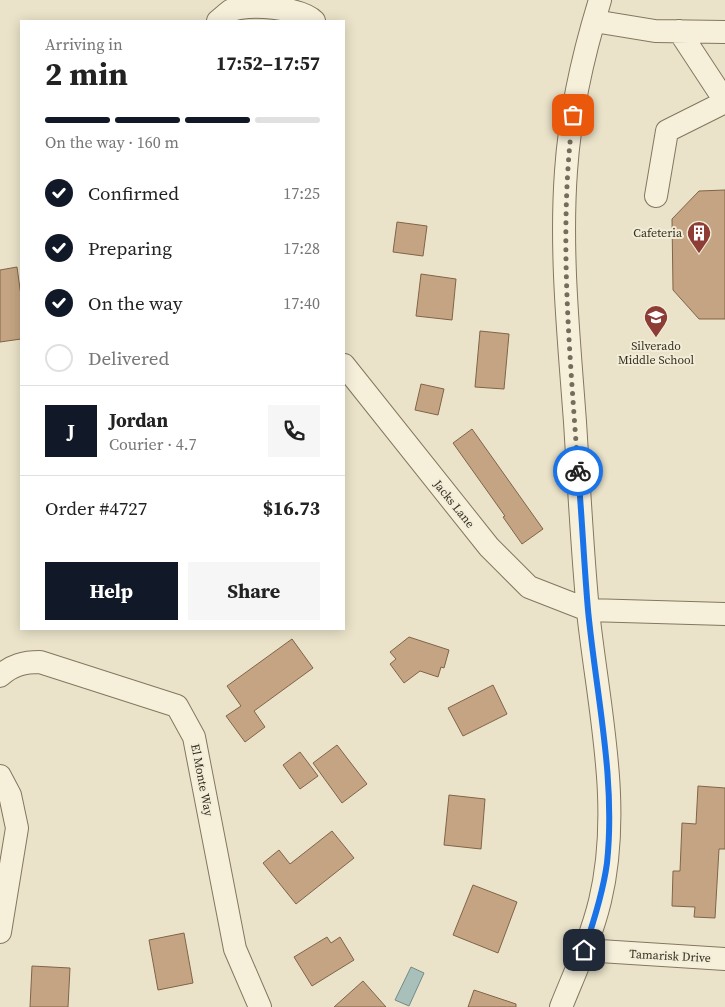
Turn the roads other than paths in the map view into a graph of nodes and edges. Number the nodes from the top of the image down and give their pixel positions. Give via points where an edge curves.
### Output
1 (597, 10) edge
2 (219, 20) edge
3 (313, 20) edge
4 (679, 31) junction
5 (725, 32) edge
6 (725, 102) edge
7 (656, 196) dead end
8 (345, 366) edge
9 (588, 610) junction
10 (725, 614) edge
11 (0, 676) edge
12 (0, 776) edge
13 (0, 932) edge
14 (584, 950) junction
15 (725, 959) edge
16 (260, 1007) edge
17 (561, 1007) edge

1 - 4 street via 655,31
1 - 9 street via 581,72 566,171 567,314
2 - 3 street via 231,11 252,7 290,10
4 - 5 street
4 - 6 street
6 - 7 street via 667,131
8 - 9 street, Jacks Lane via 489,547 520,581
9 - 10 street, Jacks Lane
9 - 14 street via 605,742 610,816 607,863 600,901
11 - 16 street, El Monte Way via 8,668 24,662 40,662 177,706 194,737 235,949
12 - 13 street via 10,795 17,828
14 - 15 street, Tamarisk Drive
14 - 17 street

